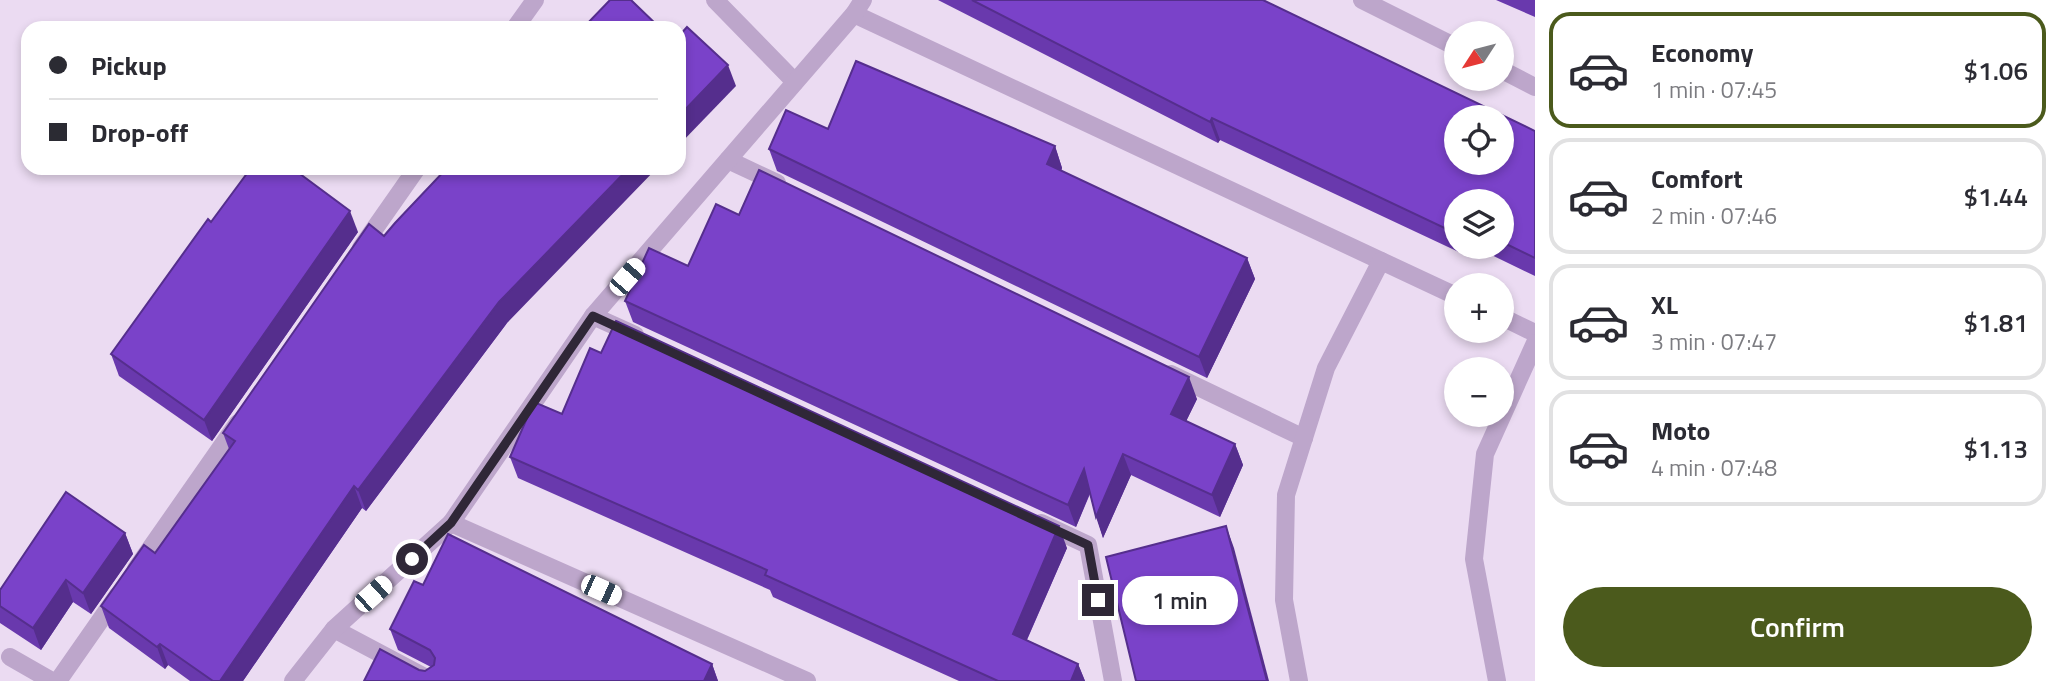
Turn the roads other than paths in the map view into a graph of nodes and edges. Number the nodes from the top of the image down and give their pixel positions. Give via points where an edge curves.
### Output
1 (535, 0) edge
2 (715, 0) edge
3 (1362, 0) edge
4 (859, 7) edge
5 (520, 21) edge
6 (1444, 41) edge
7 (1514, 76) edge
8 (796, 82) junction
9 (1535, 87) edge
10 (728, 160) junction
11 (412, 175) edge
12 (791, 190) edge
13 (353, 259) edge
14 (1381, 261) junction
15 (1444, 290) edge
16 (593, 316) junction
17 (1514, 323) edge
18 (1535, 333) edge
19 (1535, 343) edge
20 (657, 345) edge
21 (1153, 365) edge
22 (249, 407) edge
23 (1304, 438) junction
24 (1025, 516) edge
25 (451, 523) junction
26 (334, 629) junction
27 (10, 657) dead end
28 (773, 674) edge
29 (52, 681) edge
30 (58, 681) edge
31 (293, 681) edge
32 (432, 681) edge
33 (807, 681) edge
34 (1113, 681) edge
35 (1299, 681) edge
36 (1497, 681) edge

1 - 5 street
2 - 8 street
3 - 6 street
4 - 8 street
4 - 14 street
7 - 9 street
8 - 10 street
10 - 12 street
10 - 16 street
11 - 13 street
14 - 15 street
14 - 23 street via 1326,369
16 - 20 street
16 - 25 street
17 - 18 street
19 - 36 street via 1485,454 1474,559
21 - 23 street
22 - 30 street
23 - 35 street via 1286,495 1284,600
24 - 34 street via 1088,545
25 - 26 street
25 - 28 street
26 - 31 street
26 - 32 street
27 - 29 street
28 - 33 street

